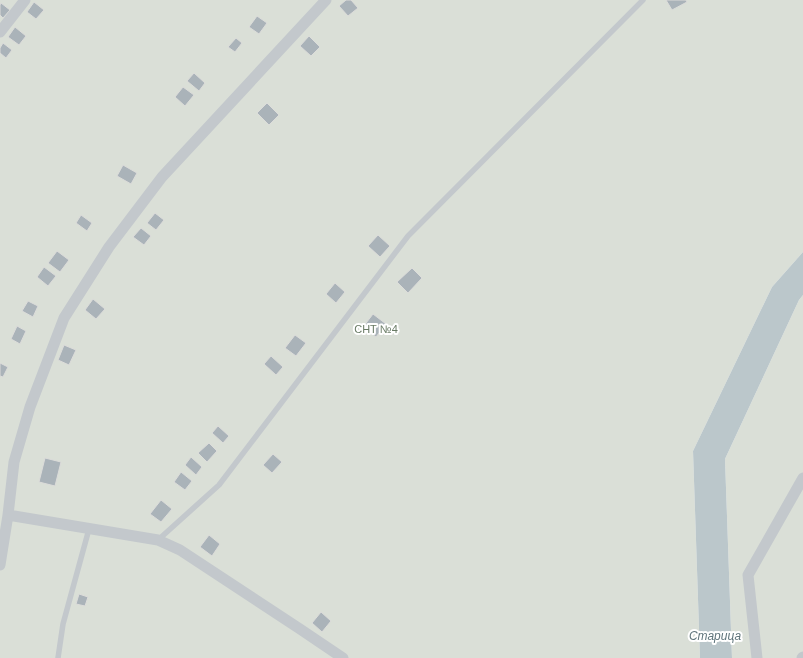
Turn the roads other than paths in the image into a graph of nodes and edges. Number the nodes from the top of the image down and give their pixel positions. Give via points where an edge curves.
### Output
1 (25, 0) edge
2 (326, 0) edge
3 (643, 0) edge
4 (0, 32) edge
5 (803, 478) edge
6 (8, 515) junction
7 (89, 529) junction
8 (158, 540) junction
9 (0, 565) edge
10 (58, 658) edge
11 (343, 658) edge
12 (757, 658) edge

1 - 4 street
2 - 6 street via 162,177 109,247 64,318 30,407 14,462
3 - 8 lane via 408,236 219,485
5 - 12 street via 748,575
6 - 7 street
6 - 9 street
7 - 8 street
7 - 10 lane via 63,624
8 - 11 street via 180,550

